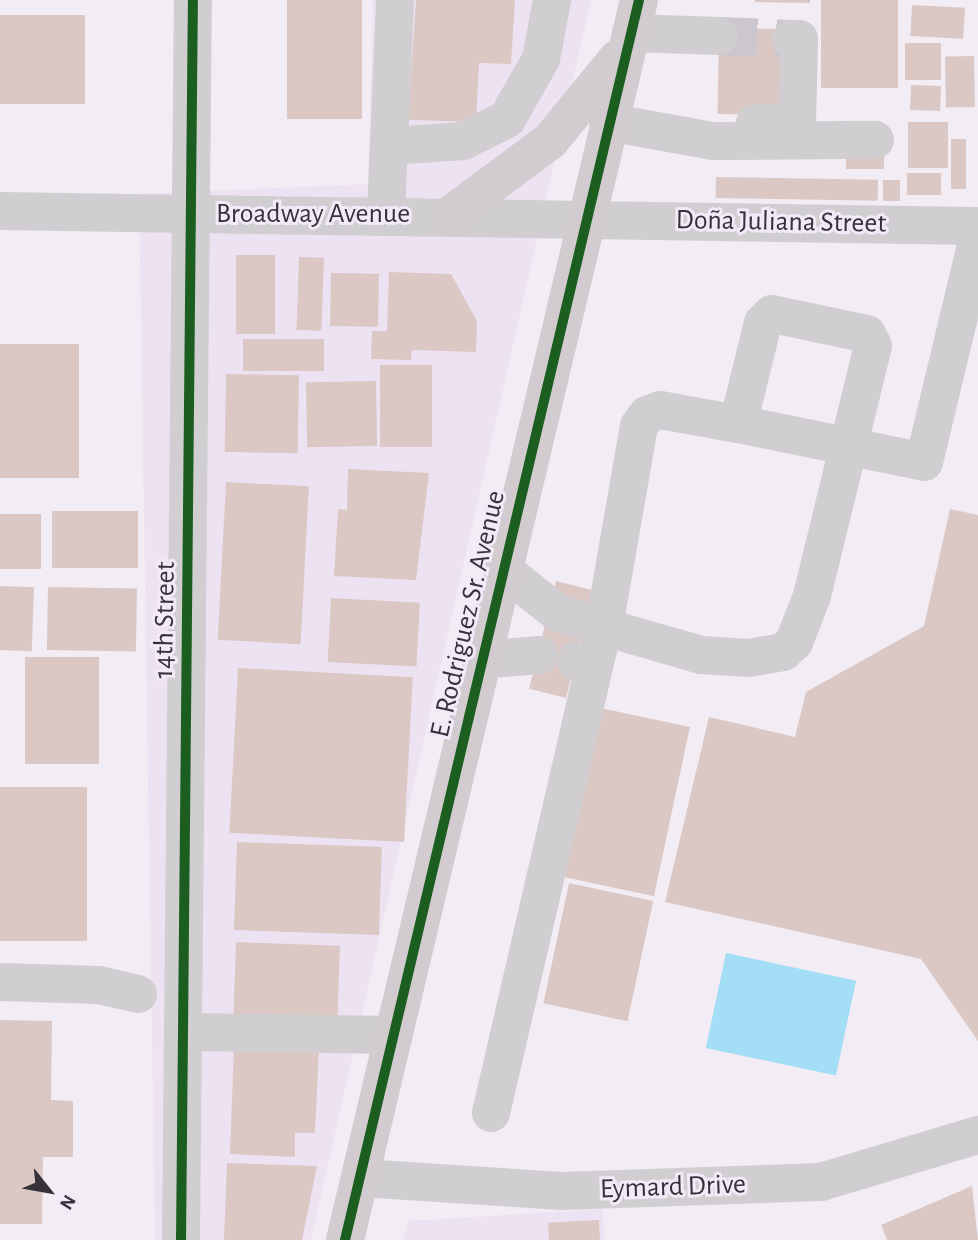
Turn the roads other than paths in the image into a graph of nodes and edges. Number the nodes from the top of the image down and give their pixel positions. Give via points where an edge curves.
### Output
1 (193, 0) edge
2 (395, 0) edge
3 (552, 0) edge
4 (633, 25) edge
5 (719, 36) tunnel mouth
6 (792, 39) dead end
7 (608, 122) junction
8 (674, 134) junction
9 (875, 140) dead end
10 (391, 146) junction
11 (0, 211) edge
12 (192, 213) junction
13 (386, 215) junction
14 (450, 215) junction
15 (584, 217) junction
16 (978, 226) edge
17 (978, 237) edge
18 (972, 297) edge
19 (738, 424) junction
20 (846, 449) junction
21 (502, 569) junction
22 (604, 627) junction
23 (539, 655) dead end
24 (481, 660) junction
25 (0, 982) edge
26 (138, 994) dead end
27 (183, 1032) junction
28 (394, 1035) junction
29 (491, 1113) dead end
30 (978, 1135) edge
31 (360, 1178) junction
32 (181, 1240) edge
33 (345, 1240) edge

1 - 12 street, 14th Street
2 - 10 street
3 - 10 street via 541,58 507,119 463,141
4 - 5 street
4 - 7 main road, E. Rodriguez Sr. Avenue
4 - 14 main road via 550,141
6 - 8 street via 799,39 797,123 722,122
7 - 8 street
7 - 15 main road, E. Rodriguez Sr. Avenue
8 - 9 street via 713,141
10 - 13 street
11 - 12 street, Broadway Avenue
12 - 13 street, Broadway Avenue
12 - 27 street, 14th Street
13 - 14 street, Broadway Avenue
14 - 15 street, Broadway Avenue
15 - 16 street, Doña Juliana Street
15 - 21 main road, E. Rodriguez Sr. Avenue
17 - 18 street
18 - 20 street via 924,462
19 - 20 street
19 - 20 street via 762,323 772,314 853,328 873,346
19 - 22 street via 660,410 639,426
20 - 22 street via 811,596 794,642 783,652 766,657 701,655
21 - 22 street via 558,612
21 - 24 main road, E. Rodriguez Sr. Avenue
22 - 29 street via 585,664
23 - 24 street
24 - 28 main road, E. Rodriguez Sr. Avenue
25 - 26 street via 99,985
27 - 28 street
27 - 32 street, 14th Street
28 - 31 main road, E. Rodriguez Sr. Avenue
30 - 31 street, Eymard Drive via 821,1182 562,1191
31 - 33 main road, E. Rodriguez Sr. Avenue

